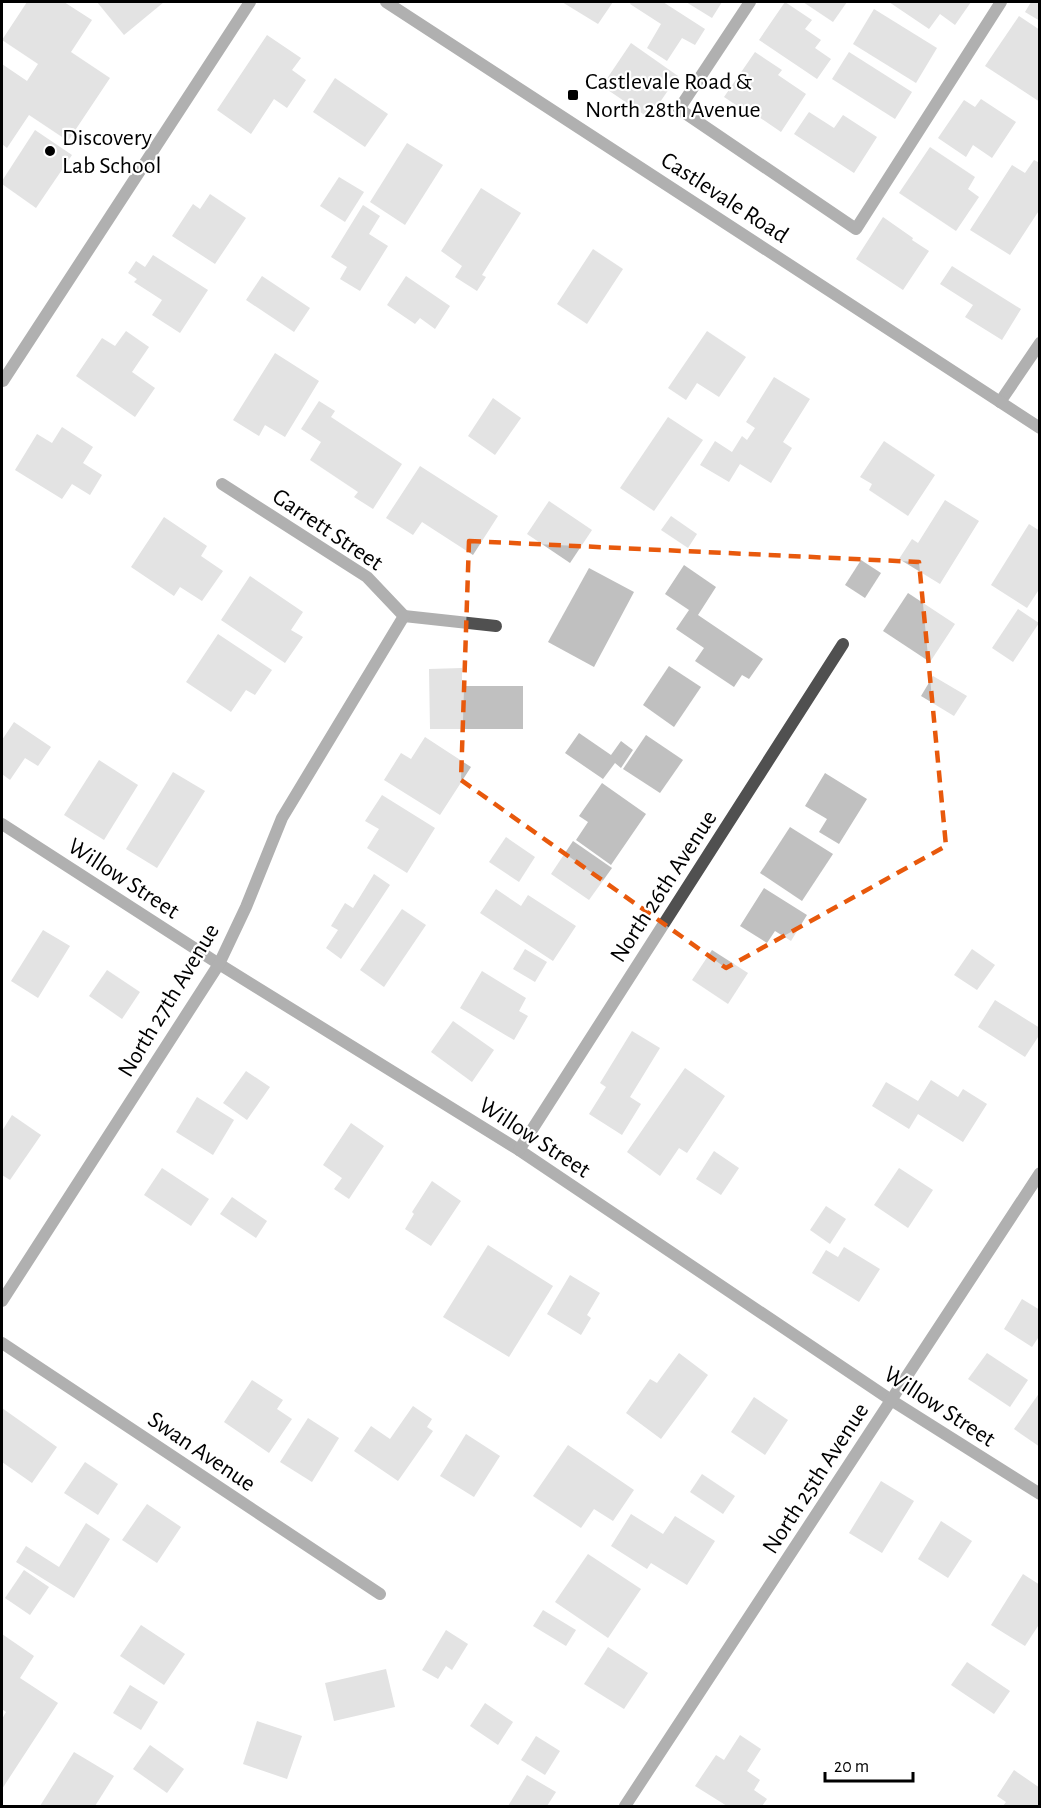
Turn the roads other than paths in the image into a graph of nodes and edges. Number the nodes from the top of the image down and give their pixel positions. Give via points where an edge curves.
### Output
1 (250, 2) edge
2 (387, 2) edge
3 (750, 2) edge
4 (1000, 2) edge
5 (1040, 343) edge
6 (3, 381) edge
7 (1000, 402) junction
8 (1040, 428) edge
9 (222, 484) dead end
10 (404, 616) junction
11 (496, 626) dead end
12 (843, 644) dead end
13 (2, 824) edge
14 (219, 964) junction
15 (519, 1150) junction
16 (1040, 1173) edge
17 (2, 1301) edge
18 (2, 1343) edge
19 (891, 1400) junction
20 (1040, 1494) edge
21 (380, 1594) dead end
22 (625, 1806) edge

1 - 6 street
2 - 7 street, Castlevale Road
3 - 4 street via 679,109 856,229
5 - 7 street
7 - 8 street, Castlevale Road
9 - 10 street, Garrett Street via 367,577
10 - 11 street
10 - 14 street, North 27th Avenue via 282,818
12 - 15 street, North 26th Avenue
13 - 14 street, Willow Street
14 - 15 street, Willow Street
14 - 17 street, North 27th Avenue
15 - 19 street, Willow Street
16 - 19 street, North 25th Avenue
18 - 21 street, Swan Avenue
19 - 20 street, Willow Street
19 - 22 street, North 25th Avenue

